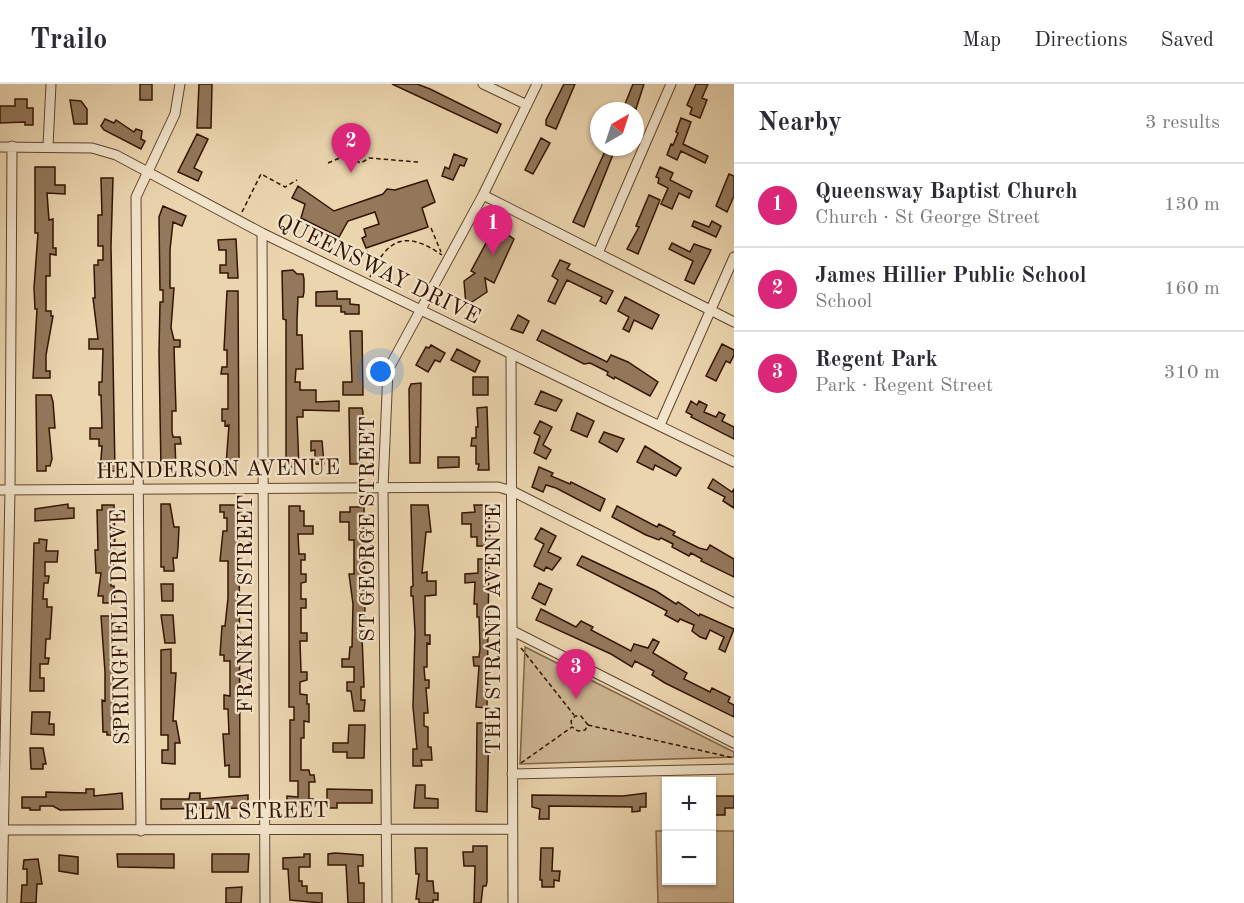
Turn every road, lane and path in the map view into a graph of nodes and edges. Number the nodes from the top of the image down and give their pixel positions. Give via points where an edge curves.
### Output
1 (51, 84) edge
2 (180, 84) edge
3 (483, 84) edge
4 (537, 84) edge
5 (671, 84) edge
6 (528, 105) junction
7 (12, 146) junction
8 (48, 146) junction
9 (0, 147) edge
10 (418, 162) dead end
11 (328, 163) dead end
12 (148, 173) junction
13 (297, 180) dead end
14 (483, 195) junction
15 (238, 220) junction
16 (431, 228) dead end
17 (262, 233) junction
18 (367, 251) dead end
19 (598, 253) junction
20 (734, 257) edge
21 (373, 271) junction
22 (367, 284) junction
23 (421, 309) junction
24 (711, 310) junction
25 (734, 322) edge
26 (512, 355) junction
27 (660, 425) junction
28 (734, 462) edge
29 (263, 487) junction
30 (383, 487) junction
31 (137, 489) junction
32 (5, 490) edge
33 (512, 491) junction
34 (734, 603) edge
35 (513, 631) junction
36 (3, 698) edge
37 (575, 716) junction
38 (588, 725) junction
39 (572, 727) junction
40 (734, 743) edge
41 (734, 758) edge
42 (734, 769) edge
43 (512, 774) junction
44 (264, 829) junction
45 (386, 829) junction
46 (512, 829) junction
47 (2, 830) edge
48 (141, 831) junction
49 (2, 903) edge
50 (265, 903) edge
51 (387, 903) edge
52 (513, 903) edge

1 - 8 street
2 - 12 street, SPRINGFIELD DRIVE via 175,114
3 - 6 street
4 - 6 street, ST GEORGE STREET
5 - 19 street
6 - 14 street, ST GEORGE STREET
7 - 8 street, QUEENSWAY DRIVE
7 - 9 street, QUEENSWAY DRIVE
7 - 32 street
8 - 12 street, QUEENSWAY DRIVE via 103,150
10 - 11 path via 369,158 361,163 344,156
12 - 15 street, QUEENSWAY DRIVE
12 - 31 street, SPRINGFIELD DRIVE via 136,196
13 - 15 path via 285,187 261,174
14 - 19 street
14 - 23 street, ST GEORGE STREET
15 - 17 street, QUEENSWAY DRIVE
16 - 21 path via 442,255 423,242 407,240 385,251
17 - 22 street, QUEENSWAY DRIVE
17 - 29 street, FRANKLIN STREET
18 - 21 path
19 - 24 street
20 - 24 street
21 - 22 path
22 - 23 street, QUEENSWAY DRIVE
23 - 26 street, QUEENSWAY DRIVE
23 - 30 street, ST GEORGE STREET via 388,370
24 - 25 street
24 - 27 street
26 - 27 street, QUEENSWAY DRIVE
26 - 33 street, THE STRAND AVENUE
27 - 28 street, QUEENSWAY DRIVE
29 - 30 street, HENDERSON AVENUE
29 - 31 street, HENDERSON AVENUE
29 - 44 street, FRANKLIN STREET
30 - 33 street, HENDERSON AVENUE via 498,487
30 - 45 street, ST GEORGE STREET
31 - 32 street, HENDERSON AVENUE
31 - 48 street, SPRINGFIELD DRIVE
32 - 36 street
33 - 34 street, HENDERSON AVENUE
33 - 35 street, THE STRAND AVENUE
35 - 37 path via 522,650
35 - 40 street
35 - 43 street, THE STRAND AVENUE
36 - 47 street
37 - 38 path via 581,716
37 - 39 path
38 - 39 path via 578,731
38 - 41 path
39 - 43 path via 524,760
42 - 43 street
43 - 46 street, THE STRAND AVENUE
44 - 45 street, ELM STREET
44 - 48 street, ELM STREET
44 - 50 street, FRANKLIN STREET
45 - 46 street, ELM STREET
45 - 51 street, ST GEORGE STREET
46 - 52 street, THE STRAND AVENUE
47 - 48 street, ELM STREET
47 - 49 street

